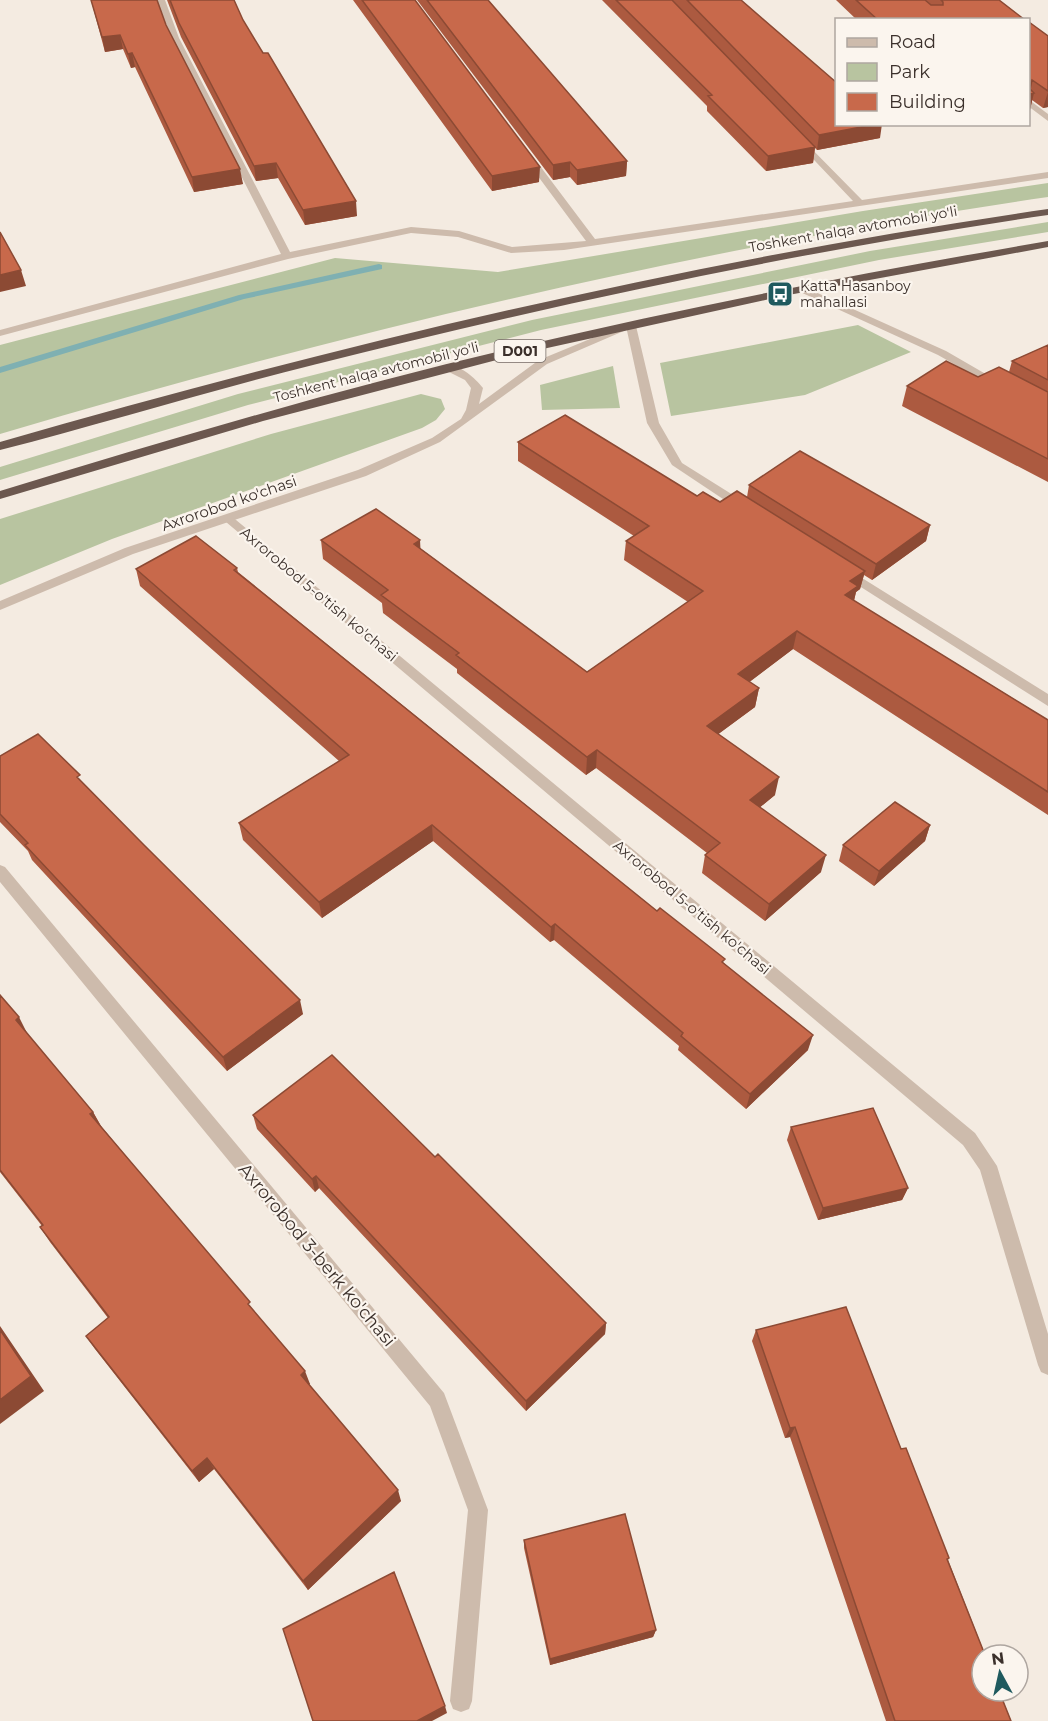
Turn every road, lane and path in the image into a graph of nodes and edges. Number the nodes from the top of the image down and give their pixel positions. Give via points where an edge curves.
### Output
1 (161, 0) edge
2 (1030, 102) edge
3 (1048, 118) edge
4 (794, 134) edge
5 (523, 149) edge
6 (1048, 175) edge
7 (858, 201) junction
8 (1048, 212) edge
9 (593, 243) junction
10 (1048, 244) edge
11 (287, 256) junction
12 (802, 289) junction
13 (631, 326) junction
14 (0, 333) edge
15 (449, 368) junction
16 (1009, 390) edge
17 (465, 421) junction
18 (0, 446) edge
19 (0, 495) edge
20 (758, 516) edge
21 (230, 519) junction
22 (838, 567) edge
23 (0, 606) edge
24 (1048, 701) edge
25 (0, 871) edge
26 (1048, 1365) edge
27 (461, 1701) dead end

1 - 11 street via 176,38
2 - 3 street
4 - 7 street
5 - 9 street
6 - 7 street
7 - 9 street
8 - 18 highway, Toshkent halqa avtomobil yo'li / D001 via 844,244 515,312 238,379
9 - 11 street via 511,250 459,234 411,230
10 - 12 highway, Toshkent halqa avtomobil yo'li / D001
11 - 14 street
12 - 13 highway, Toshkent halqa avtomobil yo'li / D001
12 - 16 street via 942,353
13 - 15 highway, Toshkent halqa avtomobil yo'li / D001
13 - 17 street, Axrorobod ko'chasi via 543,362
13 - 20 street via 653,423 678,465
15 - 17 street via 469,378 477,388
15 - 19 highway, Toshkent halqa avtomobil yo'li / D001 via 156,447
17 - 21 street, Axrorobod ko'chasi via 436,440 362,473
21 - 23 street, Axrorobod ko'chasi via 129,551
21 - 26 street, Axrorobod 5-o'tish ko'chasi via 969,1139 988,1166
22 - 24 street
25 - 27 street, Axrorobod 3-berk ko'chasi via 437,1400 478,1510

